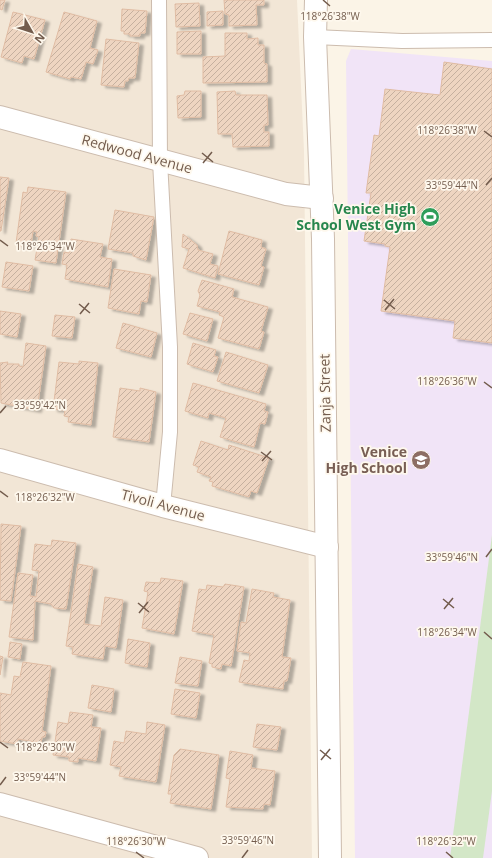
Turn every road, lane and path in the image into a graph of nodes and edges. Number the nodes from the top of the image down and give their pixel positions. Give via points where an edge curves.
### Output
1 (159, 0) edge
2 (316, 0) edge
3 (315, 37) junction
4 (492, 40) edge
5 (0, 117) edge
6 (160, 161) junction
7 (322, 198) junction
8 (0, 460) edge
9 (162, 506) junction
10 (327, 547) junction
11 (0, 804) edge
12 (197, 858) edge
13 (330, 858) edge

1 - 6 lane
2 - 3 street, Zanja Street
3 - 4 lane via 402,41
3 - 7 street, Zanja Street
5 - 6 street, Redwood Avenue
6 - 7 street, Redwood Avenue via 286,194
6 - 9 lane via 170,347 170,432
7 - 10 street, Zanja Street
8 - 9 street, Tivoli Avenue
9 - 10 street, Tivoli Avenue
10 - 13 street, Zanja Street
11 - 12 street

